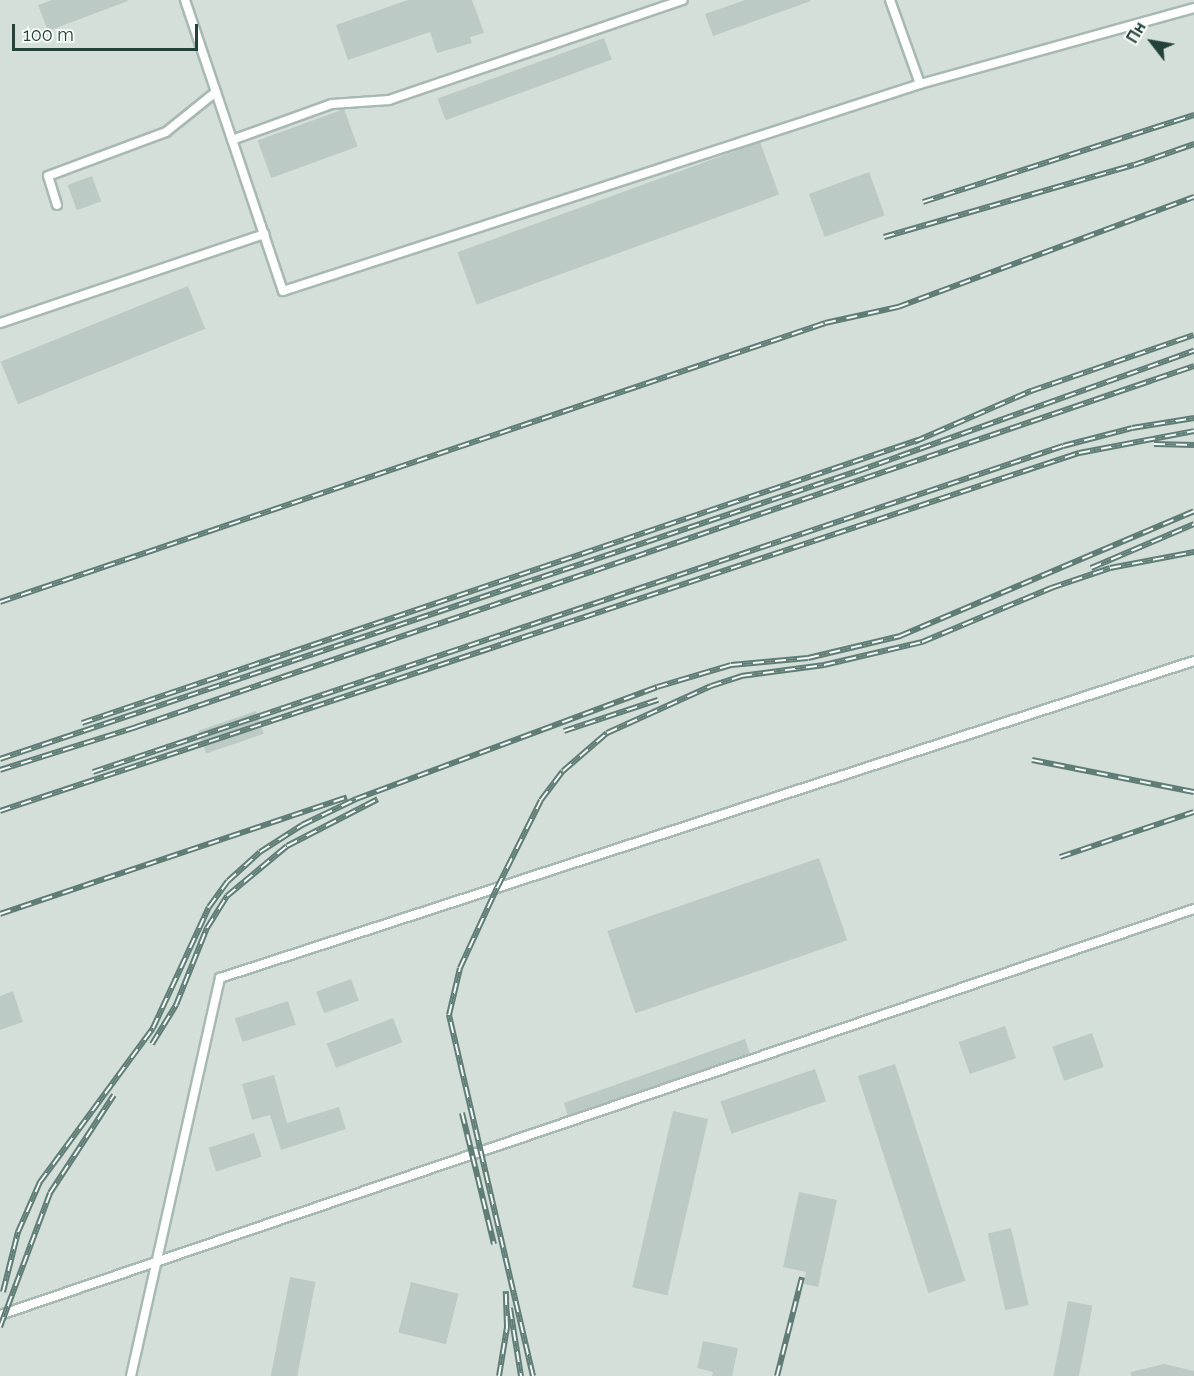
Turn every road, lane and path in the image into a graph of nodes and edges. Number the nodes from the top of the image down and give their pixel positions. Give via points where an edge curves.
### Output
1 (185, 0) edge
2 (682, 0) edge
3 (891, 0) edge
4 (1194, 8) edge
5 (920, 84) junction
6 (216, 92) junction
7 (232, 140) junction
8 (57, 205) dead end
9 (264, 234) junction
10 (0, 323) edge
11 (1194, 661) edge
12 (1194, 909) edge
13 (155, 1263) junction
14 (0, 1315) edge
15 (131, 1376) edge

1 - 6 lane
2 - 7 lane via 389,100 332,104
3 - 5 lane
4 - 5 lane
5 - 9 lane via 284,291
6 - 7 lane
6 - 8 lane via 166,132 48,176
7 - 9 lane
9 - 10 lane
11 - 13 lane via 220,978
12 - 13 lane
13 - 14 lane
13 - 15 lane

